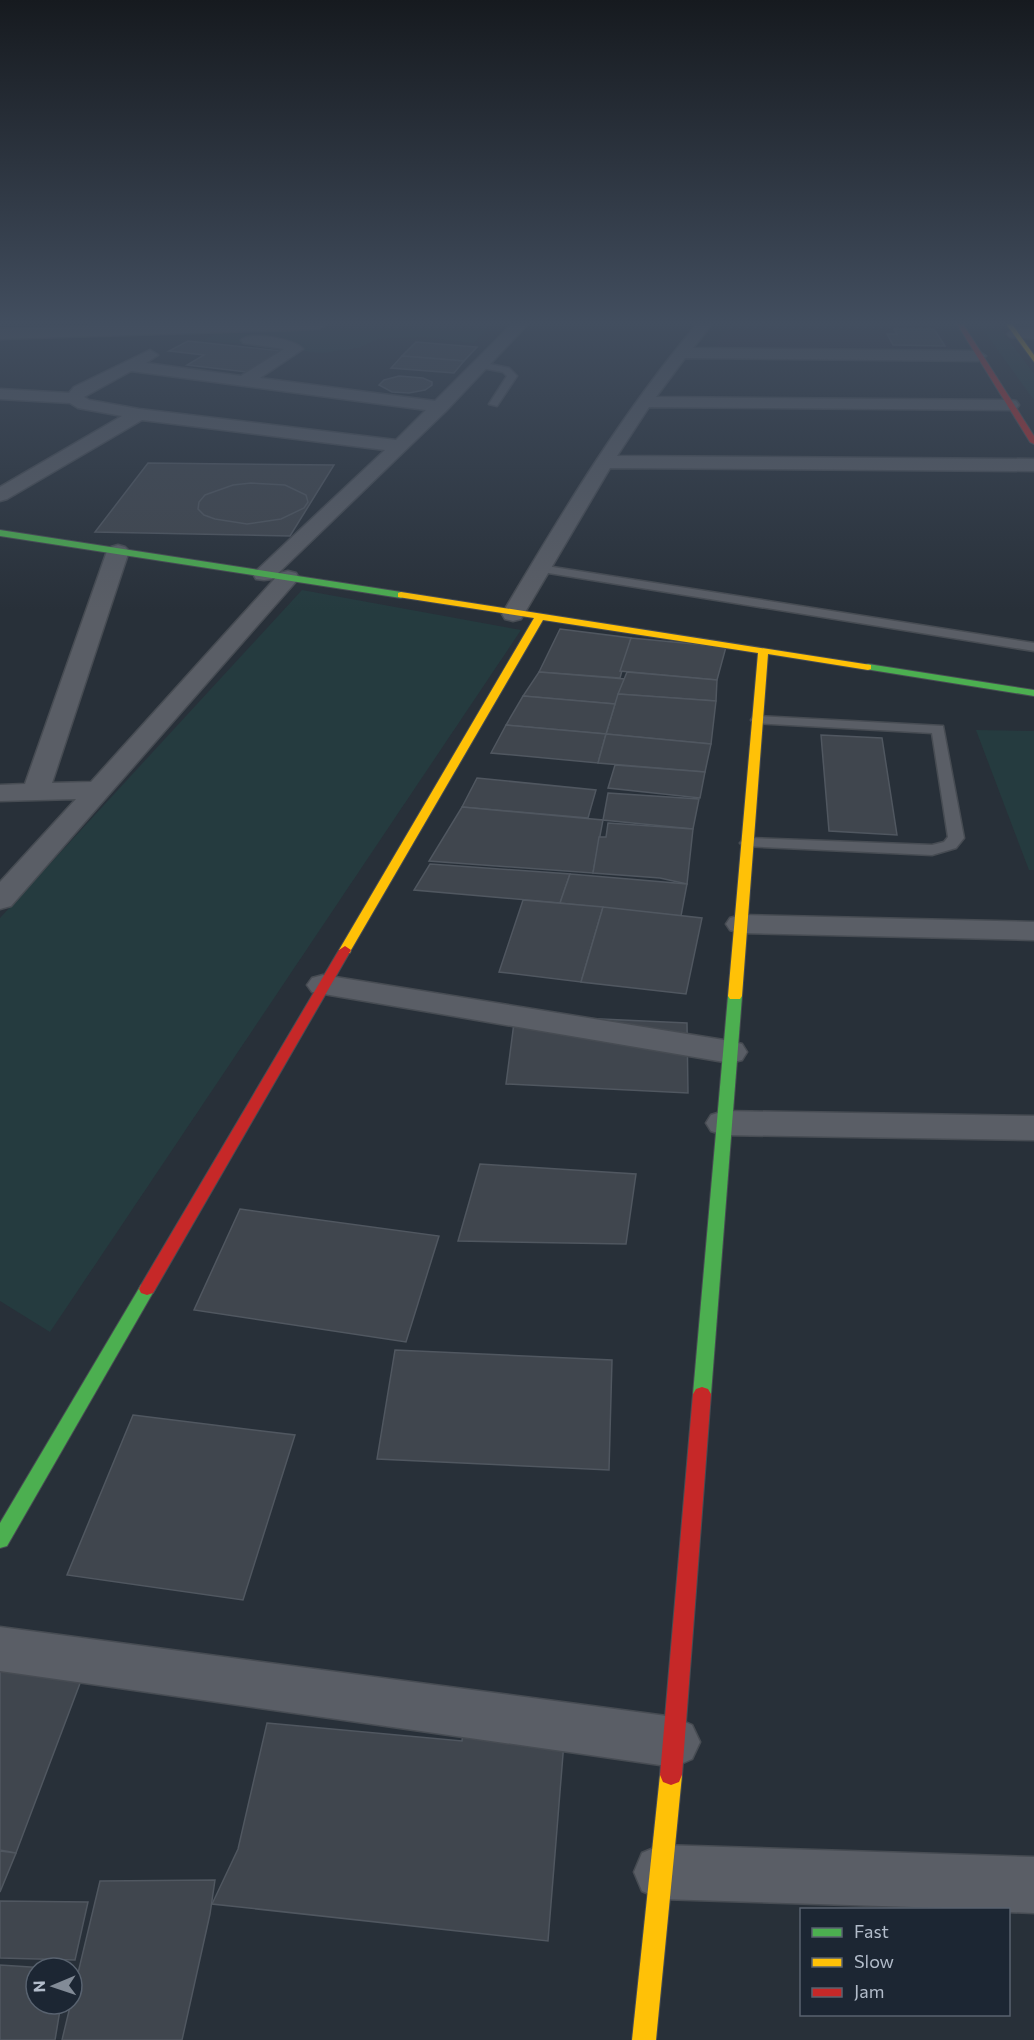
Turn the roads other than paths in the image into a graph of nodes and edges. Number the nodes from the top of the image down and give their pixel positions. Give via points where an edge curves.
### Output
1 (130, 419) edge
2 (181, 419) edge
3 (427, 419) edge
4 (633, 419) edge
5 (1019, 419) edge
6 (1034, 441) edge
7 (400, 446) junction
8 (603, 462) junction
9 (1034, 465) edge
10 (0, 495) edge
11 (0, 533) edge
12 (118, 551) junction
13 (540, 569) junction
14 (276, 576) junction
15 (513, 614) junction
16 (539, 618) junction
17 (1034, 647) edge
18 (764, 652) junction
19 (1034, 693) edge
20 (758, 720) junction
21 (98, 790) junction
22 (36, 792) junction
23 (0, 793) edge
24 (748, 843) junction
25 (0, 900) edge
26 (741, 924) junction
27 (1034, 931) edge
28 (324, 985) junction
29 (730, 1052) junction
30 (724, 1123) junction
31 (1034, 1128) edge
32 (0, 1540) edge
33 (0, 1648) edge
34 (674, 1742) junction
35 (661, 1872) junction
36 (1034, 1885) edge
37 (644, 2040) edge

1 - 10 street
2 - 7 street
3 - 7 street
4 - 8 street
5 - 6 street
7 - 14 street
8 - 9 street
8 - 13 street
11 - 12 street
12 - 14 street
12 - 22 street
13 - 15 street
13 - 17 lane
14 - 15 street
14 - 21 street
15 - 16 street
16 - 18 street
16 - 28 street
18 - 19 street
18 - 20 street
20 - 24 street
20 - 24 lane via 938,729 956,838 950,845 932,850
21 - 22 street
21 - 25 street
22 - 23 street
24 - 26 street
26 - 27 street
26 - 29 street
28 - 29 street
28 - 32 street
29 - 30 street
30 - 31 street
30 - 34 street
33 - 34 street
34 - 35 street
35 - 36 street
35 - 37 street

